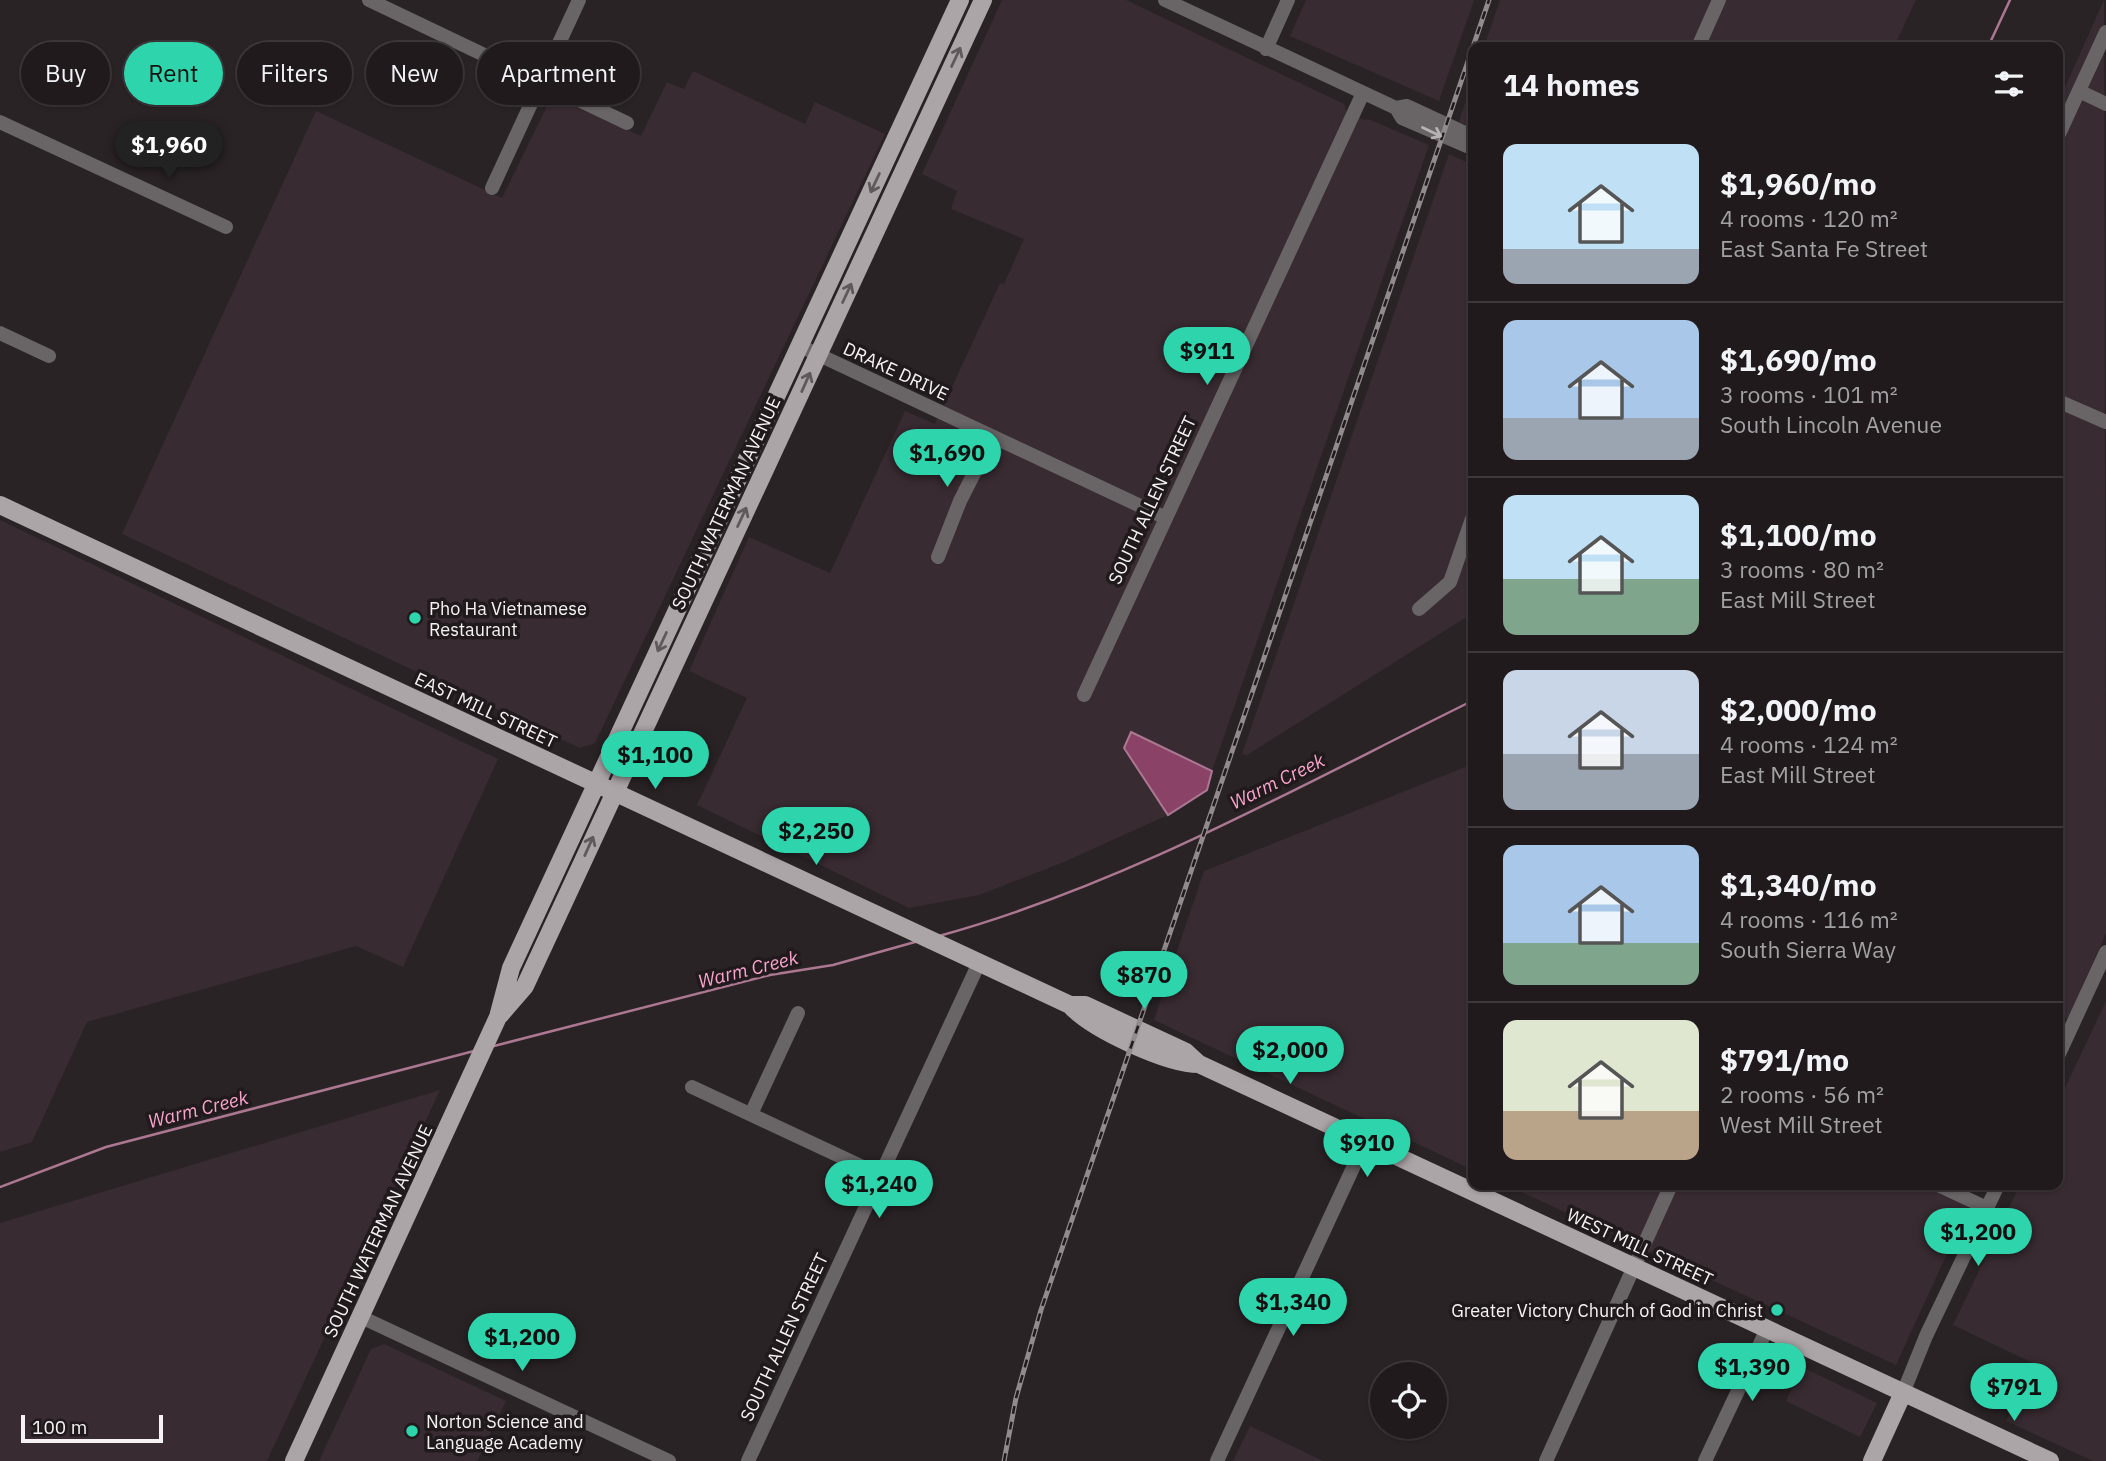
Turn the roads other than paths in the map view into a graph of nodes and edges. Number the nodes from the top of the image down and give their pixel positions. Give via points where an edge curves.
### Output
1 (369, 0) edge
2 (579, 0) edge
3 (960, 0) edge
4 (983, 0) edge
5 (1165, 0) edge
6 (1288, 0) edge
7 (1719, 0) edge
8 (2106, 32) edge
9 (559, 42) edge
10 (1700, 42) edge
11 (1266, 48) junction
12 (477, 52) edge
13 (925, 76) junction
14 (2079, 91) junction
15 (1363, 93) junction
16 (2106, 104) edge
17 (530, 105) edge
18 (589, 105) edge
19 (1395, 108) junction
20 (0, 122) edge
21 (627, 123) dead end
22 (2063, 125) edge
23 (1468, 134) edge
24 (1468, 146) edge
25 (910, 158) junction
26 (492, 188) dead end
27 (226, 227) dead end
28 (0, 333) edge
29 (800, 346) junction
30 (818, 355) junction
31 (49, 356) dead end
32 (2063, 403) edge
33 (2106, 422) edge
34 (992, 438) junction
35 (0, 505) edge
36 (1166, 518) junction
37 (1468, 530) edge
38 (938, 557) dead end
39 (1419, 609) dead end
40 (1084, 695) dead end
41 (596, 785) junction
42 (612, 793) junction
43 (552, 880) junction
44 (2106, 952) edge
45 (979, 963) junction
46 (525, 986) junction
47 (798, 1013) dead end
48 (498, 1017) junction
49 (2065, 1024) edge
50 (692, 1087) dead end
51 (751, 1114) junction
52 (1365, 1142) junction
53 (880, 1175) junction
54 (1468, 1190) edge
55 (1469, 1190) edge
56 (1669, 1190) edge
57 (1949, 1190) edge
58 (1996, 1190) edge
59 (1987, 1208) junction
60 (1636, 1267) junction
61 (361, 1317) junction
62 (1767, 1329) junction
63 (1903, 1393) junction
64 (294, 1461) edge
65 (669, 1461) edge
66 (748, 1461) edge
67 (1217, 1461) edge
68 (1546, 1461) edge
69 (1705, 1461) edge
70 (1871, 1461) edge
71 (2050, 1461) edge

1 - 12 street
2 - 9 street
3 - 13 main road, SOUTH WATERMAN AVENUE
25 -> 4 main road, SOUTH WATERMAN AVENUE
5 - 11 street
6 - 11 street
7 - 10 street
8 - 14 street
11 - 15 street
13 - 25 main road via 916,120 903,149
13 -> 29 main road, SOUTH WATERMAN AVENUE
14 - 16 street
14 - 22 street
15 - 19 street
15 - 36 street, SOUTH ALLEN STREET
17 - 26 street
18 - 21 street
19 - 23 street via 1407,106
19 -> 24 street via 1402,118
20 - 27 street
30 -> 25 main road, SOUTH WATERMAN AVENUE
28 - 31 street
29 - 30 street, DRAKE DRIVE
29 -> 41 main road, SOUTH WATERMAN AVENUE
30 - 34 street, DRAKE DRIVE
42 -> 30 main road, SOUTH WATERMAN AVENUE
32 - 33 street
34 - 36 street, DRAKE DRIVE
34 - 38 street
35 - 41 main road, EAST MILL STREET
36 - 40 street, SOUTH ALLEN STREET
37 - 39 street via 1450,582
41 - 42 main road, EAST MILL STREET
41 - 43 main road, SOUTH WATERMAN AVENUE
42 - 45 main road, EAST MILL STREET
46 -> 42 main road, SOUTH WATERMAN AVENUE
43 - 46 main road via 555,899 518,978
43 - 48 main road, SOUTH WATERMAN AVENUE via 506,980
44 - 49 street
45 - 52 main road, EAST MILL STREET via 1070,1005 1080,1017 1168,1059 1199,1064
45 - 53 street, SOUTH ALLEN STREET
46 - 48 main road, SOUTH WATERMAN AVENUE
47 - 51 street
48 - 61 main road, SOUTH WATERMAN AVENUE
50 - 51 street
51 - 53 street
52 - 54 main road, WEST MILL STREET
52 - 67 street
53 - 66 street, SOUTH ALLEN STREET
55 - 60 main road, WEST MILL STREET
56 - 60 street
57 - 59 street
58 - 59 street
59 - 63 street
60 - 62 main road, WEST MILL STREET
60 - 68 street
61 - 64 main road, SOUTH WATERMAN AVENUE
61 - 65 street
62 - 63 main road, WEST MILL STREET
62 - 69 street
63 - 70 main road
63 - 71 main road, WEST MILL STREET

